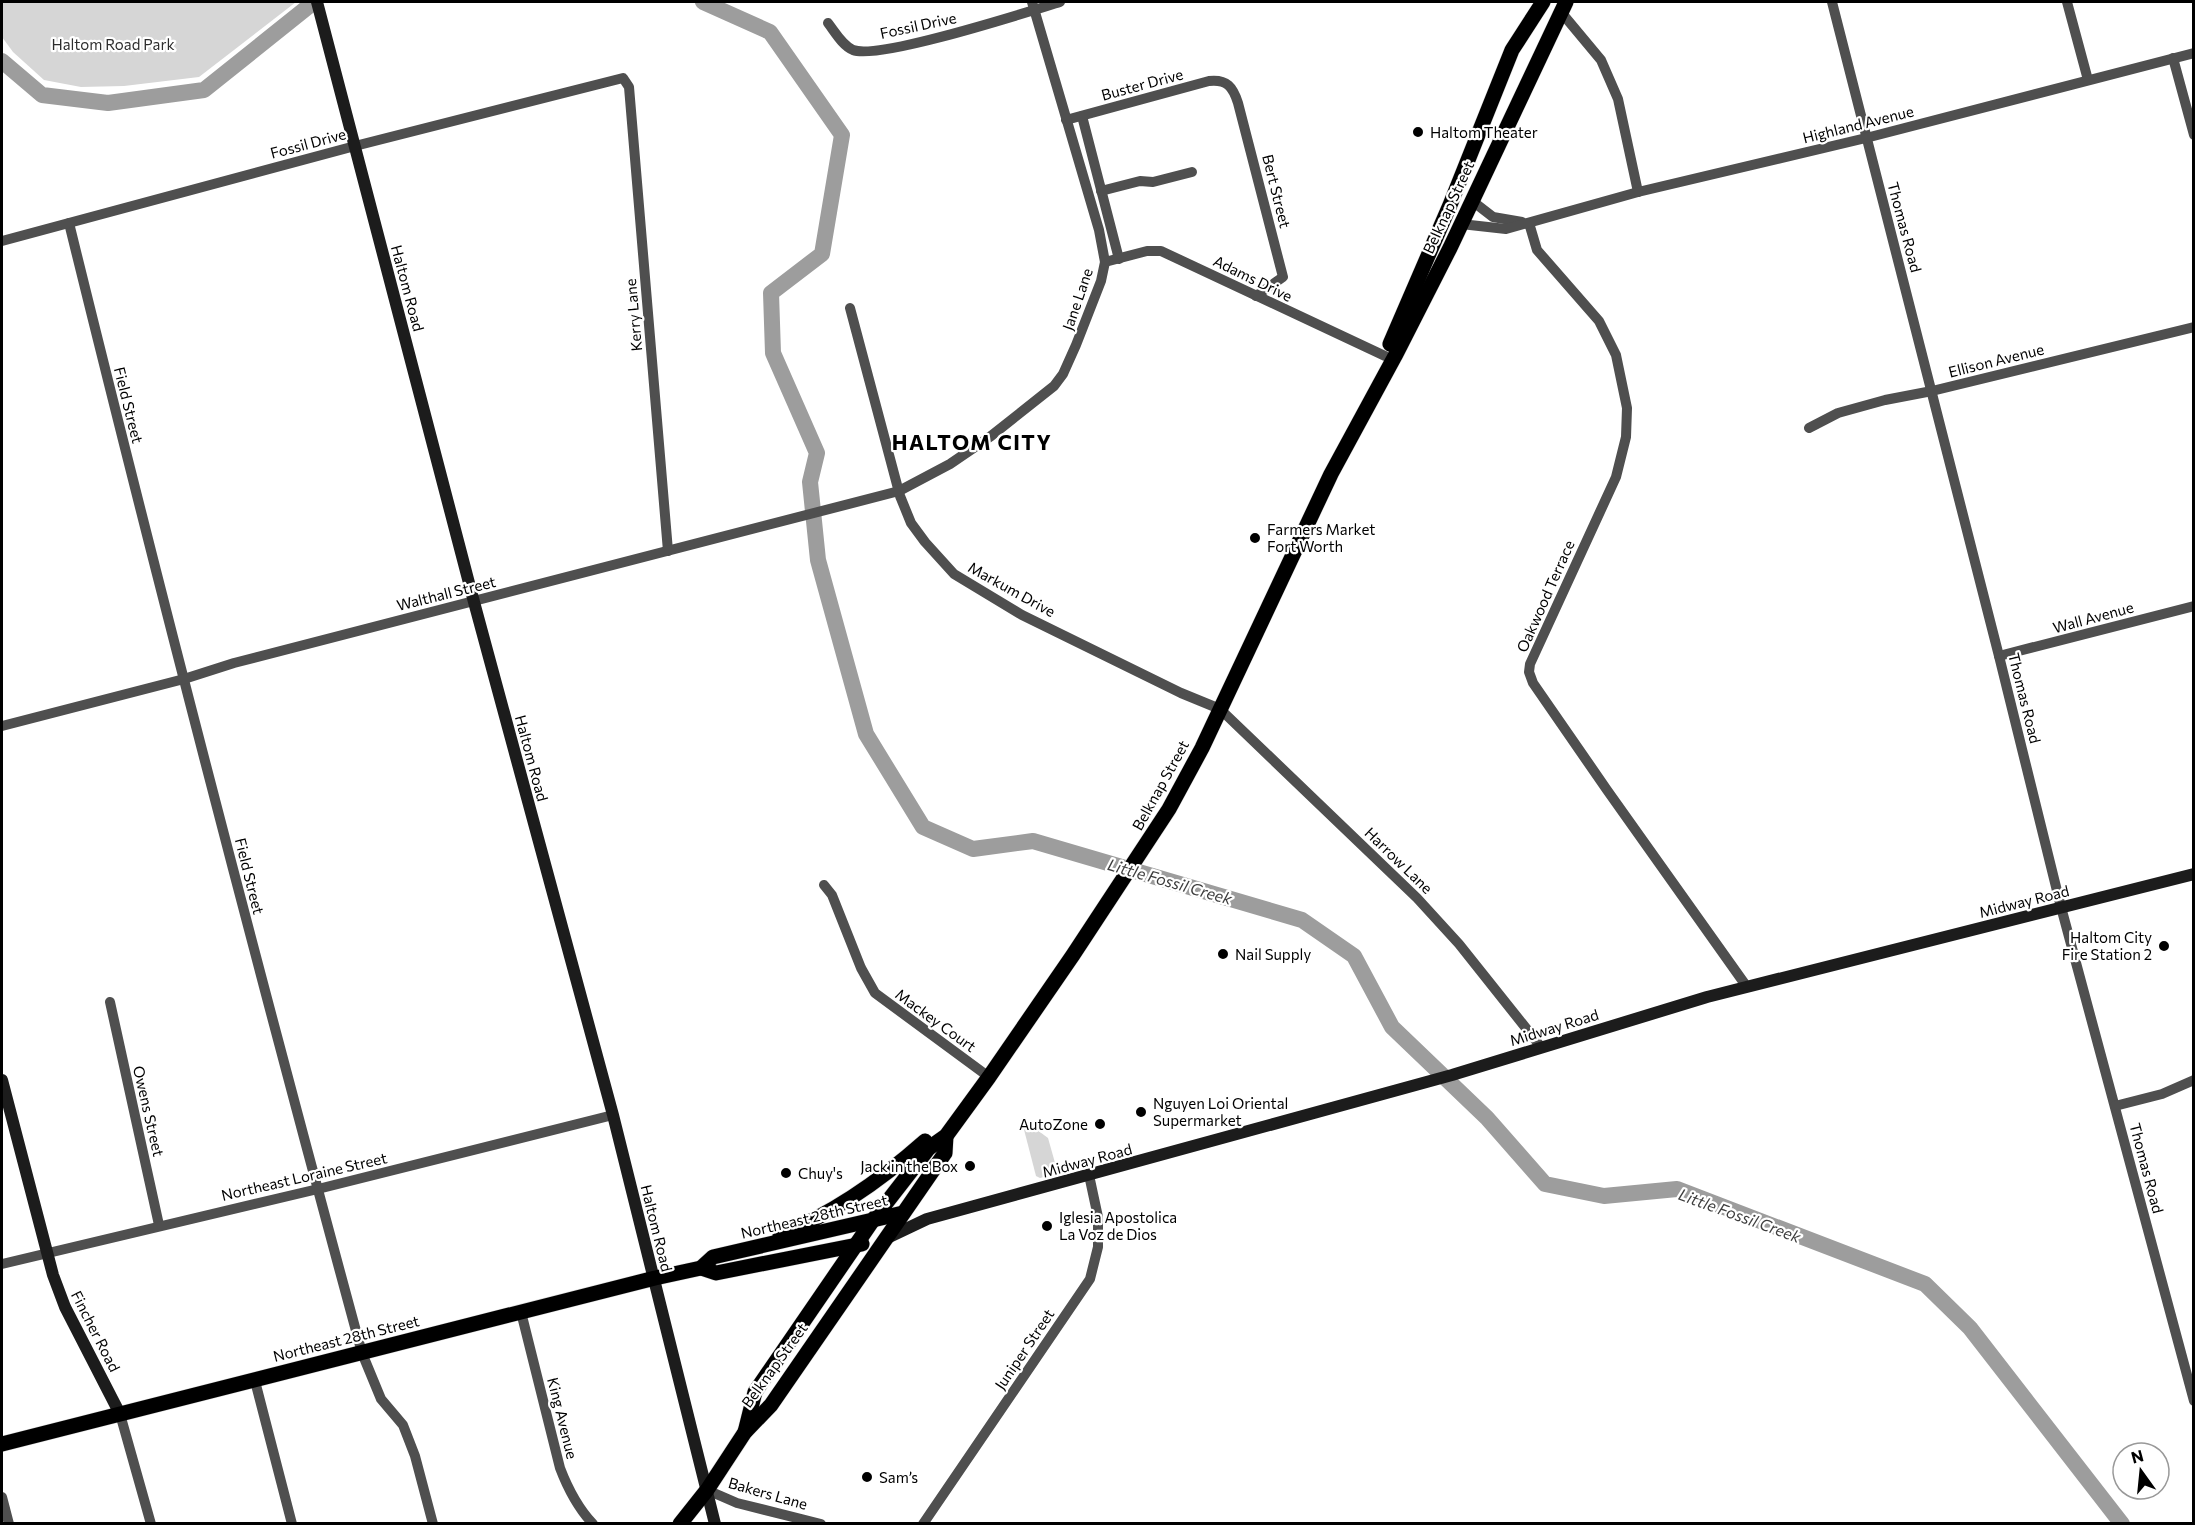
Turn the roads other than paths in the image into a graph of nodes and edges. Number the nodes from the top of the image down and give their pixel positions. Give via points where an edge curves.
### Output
1 (317, 2) edge
2 (1059, 2) edge
3 (1544, 2) edge
4 (1832, 2) edge
5 (2067, 2) edge
6 (1560, 5) edge
7 (1033, 6) edge
8 (828, 22) dead end
9 (2193, 53) edge
10 (2173, 58) junction
11 (623, 78) joint
12 (2088, 80) junction
13 (1227, 83) joint
14 (1074, 118) junction
15 (2193, 135) edge
16 (1866, 138) junction
17 (355, 146) junction
18 (1192, 172) dead end
19 (1101, 191) junction
20 (1638, 192) junction
21 (1472, 200) junction
22 (69, 223) junction
23 (1529, 223) junction
24 (1461, 224) junction
25 (2, 241) edge
26 (1118, 256) junction
27 (1105, 262) junction
28 (1256, 296) junction
29 (850, 308) dead end
30 (2193, 327) edge
31 (1385, 356) junction
32 (1932, 391) junction
33 (1356, 425) junction
34 (1809, 428) dead end
35 (899, 491) junction
36 (668, 551) junction
37 (474, 602) junction
38 (2193, 606) edge
39 (1999, 656) junction
40 (184, 679) junction
41 (1220, 709) junction
42 (2, 726) edge
43 (2193, 874) edge
44 (824, 885) dead end
45 (2061, 907) junction
46 (1747, 987) junction
47 (110, 1002) dead end
48 (1541, 1047) junction
49 (989, 1077) junction
50 (2, 1080) edge
51 (2193, 1080) edge
52 (969, 1104) junction
53 (2115, 1106) junction
54 (613, 1115) junction
55 (946, 1136) junction
56 (1089, 1175) junction
57 (318, 1189) junction
58 (903, 1213) junction
59 (927, 1219) junction
60 (873, 1220) junction
61 (159, 1225) junction
62 (794, 1239) junction
63 (886, 1239) junction
64 (857, 1245) junction
65 (47, 1253) junction
66 (727, 1254) junction
67 (813, 1254) junction
68 (797, 1257) junction
69 (2, 1264) edge
70 (701, 1268) junction
71 (838, 1272) junction
72 (655, 1278) junction
73 (521, 1312) junction
74 (362, 1353) junction
75 (255, 1381) junction
76 (2193, 1401) edge
77 (120, 1414) junction
78 (745, 1432) junction
79 (2, 1444) edge
80 (706, 1490) junction
81 (2, 1497) edge
82 (9, 1524) edge
83 (151, 1524) edge
84 (292, 1524) edge
85 (433, 1524) edge
86 (593, 1524) edge
87 (680, 1524) edge
88 (715, 1524) edge
89 (821, 1524) edge
90 (923, 1524) edge

1 - 17 main road, Haltom Road
2 - 7 street, Fossil Drive
3 - 31 main road, Belknap Street via 1512,50
4 - 16 street, Thomas Road
5 - 12 street
6 - 20 street via 1601,60 1618,99
6 - 21 main road, Belknap Street
7 - 8 street, Fossil Drive via 971,29 865,51 844,44
7 - 14 street, Jane Lane
9 - 10 street, Highland Avenue
10 - 12 street, Highland Avenue
10 - 15 street
11 - 17 street, Fossil Drive
11 - 36 street, Kerry Lane via 628,87
12 - 16 street, Highland Avenue
13 - 14 street, Buster Drive via 1209,81
13 - 28 street, Bert Street via 1238,103 1283,277
14 - 19 street
14 - 27 street, Jane Lane
16 - 20 street, Highland Avenue
16 - 32 street, Thomas Road
17 - 22 street, Fossil Drive
17 - 37 main road, Haltom Road
18 - 19 street
19 - 26 street
20 - 23 street, Highland Avenue
21 - 23 street via 1493,217
21 - 24 main road, Belknap Street
22 - 25 street, Fossil Drive
22 - 40 street, Field Street
23 - 24 street via 1506,229
23 - 46 street, Oakwood Terrace via 1537,250 1599,321 1616,356 1627,408 1626,437 1616,477 1529,672 1607,790
24 - 33 main road, Belknap Street
26 - 27 street, Adams Drive
26 - 28 street, Adams Drive via 1161,251
27 - 35 street, Jane Lane via 1076,345 1054,386 950,464
28 - 31 street, Adams Drive
29 - 35 street, Markum Drive
30 - 32 street, Ellison Avenue
31 - 33 main road, Belknap Street
32 - 34 street, Ellison Avenue via 1838,413
32 - 39 street, Thomas Road
33 - 41 main road, Belknap Street
35 - 36 street, Walthall Street
35 - 41 street, Markum Drive via 911,523 954,574 1022,615
36 - 37 street, Walthall Street
37 - 40 street, Walthall Street
37 - 54 main road, Haltom Road
38 - 39 street, Wall Avenue
39 - 45 street, Thomas Road
40 - 42 street, Walthall Street
40 - 57 street, Field Street
41 - 48 street, Harrow Lane via 1417,898
41 - 49 main road, Belknap Street via 1146,847
43 - 45 main road, Midway Road
44 - 49 street, Mackey Court via 875,993
45 - 46 main road, Midway Road
45 - 53 street, Thomas Road
46 - 48 main road, Midway Road
47 - 61 street, Owens Street
48 - 56 main road, Midway Road
49 - 52 main road, Belknap Street
50 - 65 main road, Fincher Road
51 - 53 street via 2162,1094
52 - 55 main road, Belknap Street
52 - 66 main road via 849,1201 801,1226
53 - 76 street, Thomas Road
54 - 57 street, Northeast Loraine Street
54 - 72 main road, Haltom Road
55 - 58 main road, Belknap Street via 945,1153
55 - 60 main road, Belknap Street via 929,1148
56 - 59 main road, Midway Road
56 - 90 street, Juniper Street via 1098,1217 1098,1247 1090,1279
57 - 61 street, Northeast Loraine Street
57 - 74 street, Field Street
58 - 59 main road, Midway Road
58 - 60 main road, Northeast 28th Street
58 - 63 main road, Belknap Street
59 - 63 main road, Midway Road
60 - 62 main road, Northeast 28th Street
60 - 64 main road, Belknap Street
61 - 65 street, Northeast Loraine Street
62 - 66 main road, Northeast 28th Street
62 - 68 main road
63 - 64 main road, Northeast 28th Street
63 - 78 main road, Belknap Street via 771,1405
64 - 67 main road, Northeast 28th Street
64 - 71 main road, Belknap Street
65 - 69 street, Northeast Loraine Street
65 - 77 main road, Fincher Road via 64,1307
66 - 70 main road, Northeast 28th Street via 713,1257
67 - 68 main road, Northeast 28th Street
67 - 71 main road via 834,1257
68 - 70 main road, Northeast 28th Street via 716,1273
70 - 72 main road, Northeast 28th Street
71 - 78 main road, Belknap Street via 756,1392
72 - 73 main road, Northeast 28th Street
72 - 80 main road, Haltom Road
73 - 74 main road, Northeast 28th Street
73 - 86 street, King Avenue via 560,1468 569,1493
74 - 75 main road, Northeast 28th Street
74 - 85 street, Field Street via 381,1399 403,1425
75 - 77 main road, Northeast 28th Street
75 - 84 street
77 - 79 main road, Northeast 28th Street
77 - 83 street, Fincher Road
78 - 80 main road
80 - 87 main road
80 - 88 main road, Haltom Road
80 - 89 street, Bakers Lane via 737,1503
81 - 82 street

